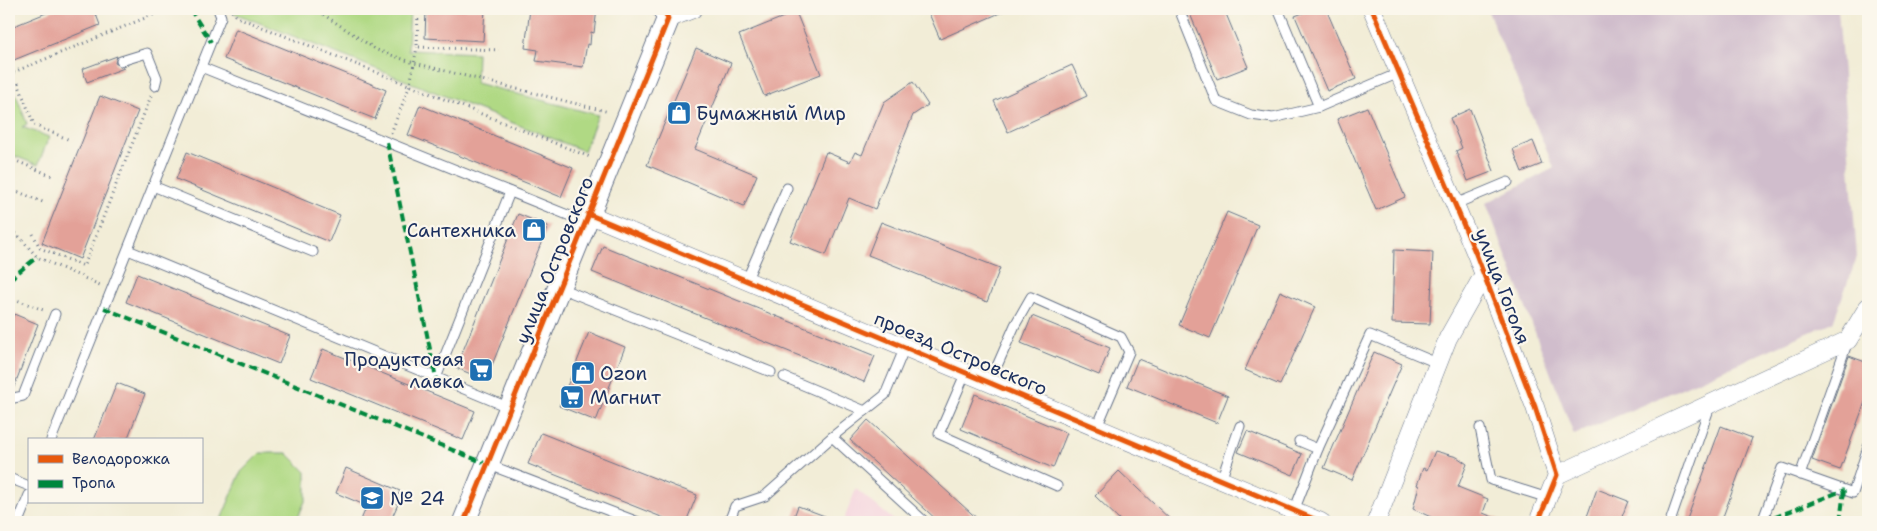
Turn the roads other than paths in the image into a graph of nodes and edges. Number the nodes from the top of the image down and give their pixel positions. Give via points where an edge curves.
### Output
1 (218, 9) edge
2 (693, 9) edge
3 (1179, 9) edge
4 (1278, 9) edge
5 (1375, 10) edge
6 (666, 14) edge
7 (122, 62) dead end
8 (201, 67) junction
9 (1399, 74) junction
10 (155, 86) road end
11 (1319, 107) junction
12 (1508, 182) dead end
13 (153, 186) junction
14 (787, 188) dead end
15 (510, 192) junction
16 (1453, 204) junction
17 (586, 218) junction
18 (128, 250) junction
19 (313, 252) dead end
20 (1484, 274) junction
21 (747, 279) junction
22 (558, 288) junction
23 (1867, 311) edge
24 (55, 314) road end
25 (1848, 340) junction
26 (905, 347) junction
27 (1437, 363) junction
28 (771, 372) dead end
29 (966, 372) junction
30 (436, 378) junction
31 (784, 378) dead end
32 (990, 382) junction
33 (9, 398) edge
34 (1710, 406) junction
35 (510, 408) junction
36 (865, 411) junction
37 (1240, 426) dead end
38 (1097, 427) junction
39 (1480, 428) dead end
40 (832, 437) junction
41 (52, 438) edge
42 (1299, 440) dead end
43 (1868, 447) edge
44 (1318, 449) junction
45 (487, 464) junction
46 (1557, 475) junction
47 (1800, 475) junction
48 (9, 478) edge
49 (1221, 480) junction
50 (28, 486) edge
51 (1057, 486) dead end
52 (28, 497) edge
53 (1548, 498) junction
54 (1294, 511) junction
55 (18, 522) edge
56 (464, 522) edge
57 (638, 522) edge
58 (729, 522) edge
59 (926, 522) edge
60 (1321, 522) edge
61 (1376, 522) edge
62 (1538, 522) edge
63 (1670, 522) edge
64 (1762, 522) edge

1 - 8 lane via 221,17
2 - 6 street
3 - 11 lane via 1216,100 1251,115 1273,118
4 - 11 lane
5 - 9 street, улица Гоголя
6 - 17 street, улица Островского
7 - 10 lane via 147,53 157,78
8 - 13 lane
8 - 15 lane
9 - 11 lane
9 - 16 street, улица Гоголя
12 - 16 lane
13 - 18 lane
13 - 19 lane
14 - 21 lane
15 - 17 lane
15 - 30 lane
16 - 20 street, улица Гоголя
17 - 21 street, проезд Островского
17 - 22 street, улица Островского
18 - 30 lane
18 - 41 lane
20 - 27 street, улица Гоголя
20 - 46 street, улица Гоголя via 1535,407
21 - 26 street, проезд Островского
22 - 28 lane
22 - 35 street, улица Островского
23 - 25 street
24 - 33 lane via 23,396
25 - 34 street
25 - 47 lane
26 - 29 street, проезд Островского
26 - 36 lane via 885,395
27 - 44 lane via 1370,336
27 - 61 street, улица Гоголя
29 - 32 street, проезд Островского
29 - 51 lane via 939,434
30 - 35 lane
31 - 36 lane
32 - 38 street, проезд Островского
32 - 38 lane via 1031,297 1121,337 1129,352
34 - 46 street
34 - 63 lane
35 - 45 street, улица Островского
36 - 40 lane
37 - 49 lane
38 - 49 street, проезд Островского
39 - 53 lane via 1491,480
40 - 58 lane via 765,496 735,506
40 - 59 lane
42 - 44 lane
43 - 47 lane via 1852,493
44 - 54 lane
45 - 56 street, улица Островского
45 - 57 lane
46 - 53 street
47 - 64 lane via 1782,468
48 - 50 lane
49 - 54 street, проезд Островского
52 - 55 lane
53 - 62 street
54 - 60 street, проезд Островского

